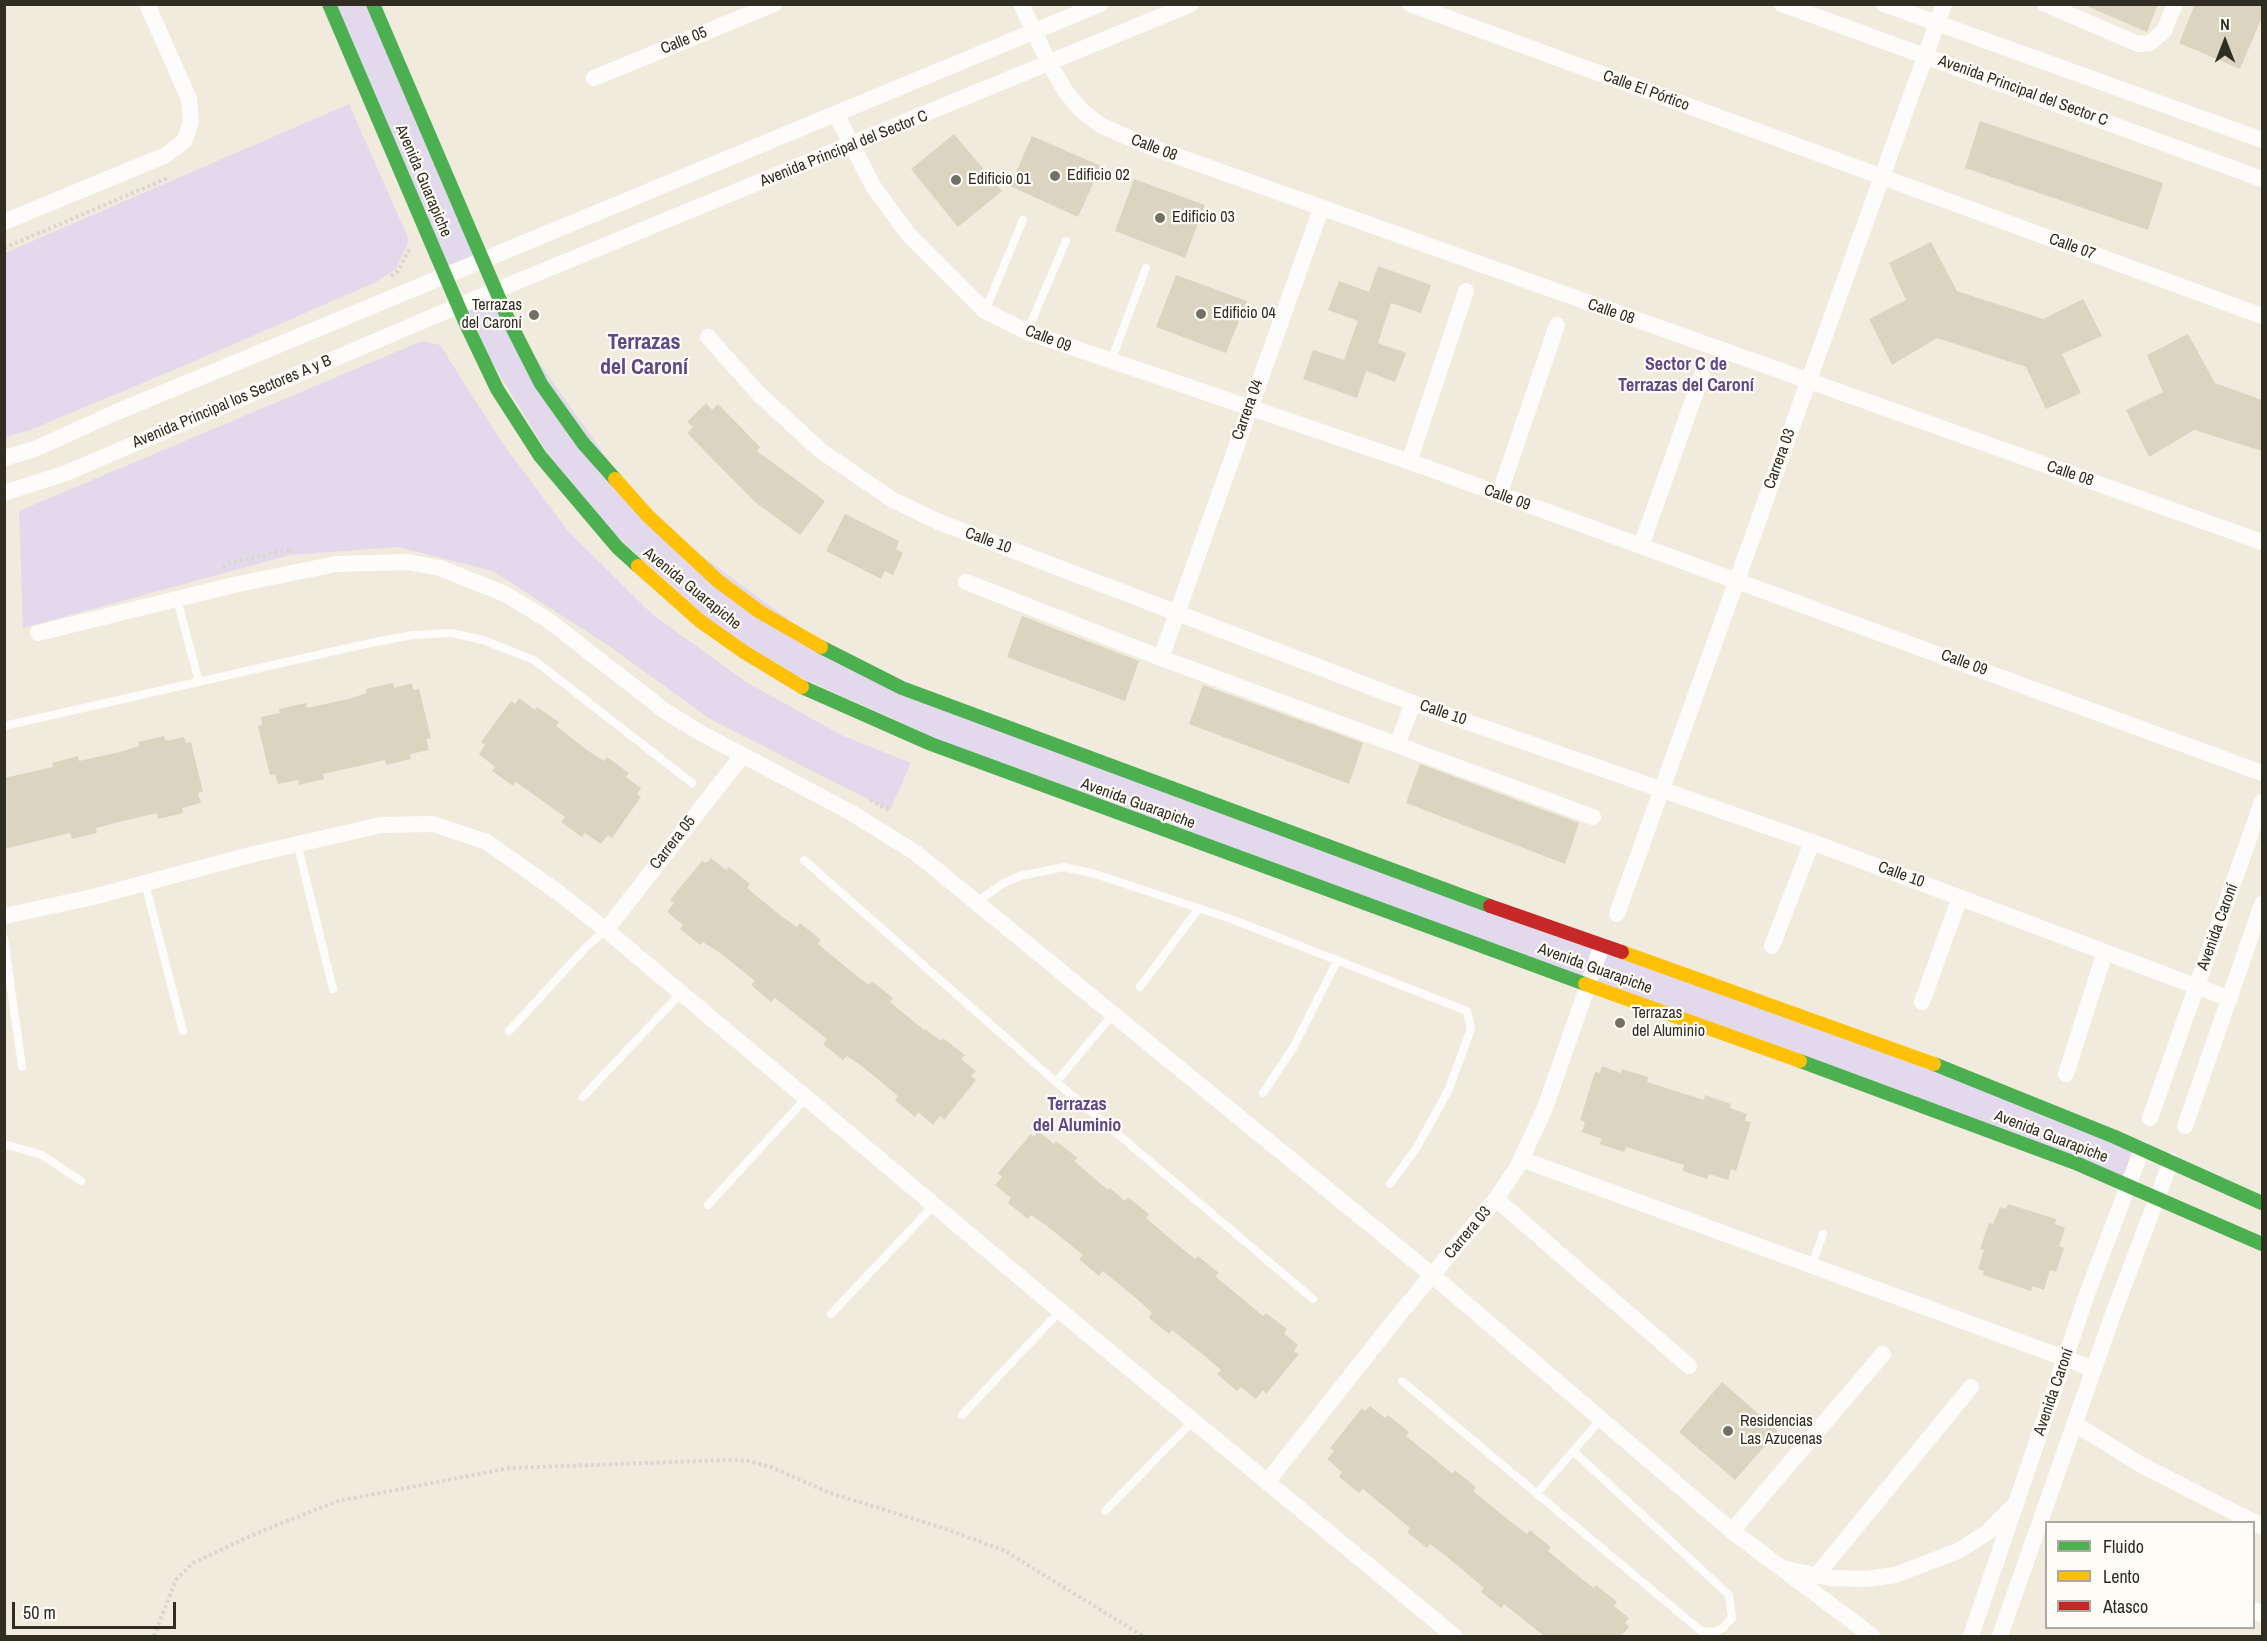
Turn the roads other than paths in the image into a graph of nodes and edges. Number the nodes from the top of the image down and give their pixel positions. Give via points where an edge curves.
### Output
1 (147, 4) edge
2 (329, 4) edge
3 (373, 4) edge
4 (774, 4) edge
5 (1022, 4) edge
6 (1100, 4) edge
7 (1191, 4) edge
8 (1410, 4) edge
9 (1782, 4) edge
10 (1884, 4) edge
11 (1944, 4) edge
12 (2045, 4) edge
13 (2175, 4) edge
14 (1938, 24) junction
15 (1033, 32) junction
16 (1927, 56) junction
17 (1049, 63) junction
18 (594, 78) dead end
19 (836, 114) junction
20 (2262, 140) edge
21 (851, 146) junction
22 (1882, 178) junction
23 (2262, 179) edge
24 (1321, 209) junction
25 (1023, 220) dead end
26 (4, 222) edge
27 (1066, 242) dead end
28 (482, 260) junction
29 (1146, 268) dead end
30 (445, 276) junction
31 (496, 291) junction
32 (1466, 291) dead end
33 (458, 306) junction
34 (985, 311) junction
35 (2262, 316) edge
36 (1557, 325) dead end
37 (1027, 332) junction
38 (708, 337) dead end
39 (1111, 361) junction
40 (1702, 375) dead end
41 (1808, 381) junction
42 (1249, 407) junction
43 (4, 458) edge
44 (1409, 462) junction
45 (4, 493) edge
46 (1499, 495) junction
47 (2262, 542) edge
48 (1641, 546) junction
49 (1737, 580) junction
50 (966, 582) dead end
51 (177, 599) junction
52 (1176, 611) junction
53 (38, 633) dead end
54 (1161, 658) junction
55 (199, 682) junction
56 (1413, 703) junction
57 (4, 726) edge
58 (1397, 744) junction
59 (742, 756) junction
60 (2262, 772) edge
61 (692, 783) dead end
62 (1662, 789) junction
63 (2262, 802) edge
64 (1593, 817) dead end
65 (1812, 842) junction
66 (297, 843) junction
67 (804, 860) dead end
68 (145, 883) junction
69 (1960, 897) junction
70 (977, 902) junction
71 (2262, 904) edge
72 (1199, 908) junction
73 (1617, 914) dead end
74 (4, 916) edge
75 (606, 930) junction
76 (4, 938) edge
77 (1602, 945) junction
78 (1772, 946) dead end
79 (2106, 952) junction
80 (1337, 961) junction
81 (1588, 984) junction
82 (1140, 987) dead end
83 (2197, 987) junction
84 (333, 989) dead end
85 (681, 993) junction
86 (2230, 999) junction
87 (1923, 1002) dead end
88 (1113, 1014) junction
89 (183, 1031) dead end
90 (509, 1031) dead end
91 (22, 1067) dead end
92 (2066, 1074) dead end
93 (1056, 1082) junction
94 (1263, 1093) dead end
95 (584, 1097) dead end
96 (806, 1098) junction
97 (2150, 1118) dead end
98 (2186, 1126) dead end
99 (4, 1144) edge
100 (2142, 1149) junction
101 (1521, 1159) junction
102 (2171, 1161) junction
103 (81, 1181) dead end
104 (1390, 1184) dead end
105 (2126, 1184) junction
106 (2156, 1197) junction
107 (1496, 1199) junction
108 (2262, 1203) edge
109 (708, 1205) dead end
110 (934, 1205) junction
111 (1823, 1234) dead end
112 (2262, 1244) edge
113 (1812, 1264) junction
114 (1432, 1275) junction
115 (1313, 1299) dead end
116 (1060, 1311) junction
117 (831, 1314) dead end
118 (1883, 1354) dead end
119 (2066, 1358) junction
120 (1689, 1366) dead end
121 (2094, 1369) junction
122 (1402, 1381) dead end
123 (1971, 1387) dead end
124 (962, 1415) dead end
125 (1601, 1419) junction
126 (1193, 1421) junction
127 (2075, 1424) junction
128 (1573, 1451) junction
129 (1267, 1482) junction
130 (1537, 1493) junction
131 (2016, 1502) junction
132 (1105, 1511) dead end
133 (2047, 1520) edge
134 (2252, 1521) edge
135 (2045, 1525) edge
136 (1732, 1531) junction
137 (1777, 1566) junction
138 (1816, 1576) junction
139 (1454, 1636) edge
140 (1872, 1636) edge
141 (1971, 1636) edge
142 (2000, 1636) edge

1 - 26 street via 189,99 191,121 185,140 166,155
2 - 30 street, Avenida Guarapiche
3 - 28 street, Avenida Guarapiche
4 - 18 street, Calle 05
5 - 15 street, Calle 08
6 - 15 street
7 - 17 street, Avenida Principal del Sector C
8 - 22 street, Calle El Pórtico
9 - 16 street, Avenida Principal del Sector C
10 - 14 street, Avenida Principal del Sector C
11 - 14 street, Carrera 03
12 - 13 street via 2138,44 2150,43 2164,31
14 - 16 street, Carrera 03
14 - 20 street, Avenida Principal del Sector C
15 - 17 street, Calle 08
15 - 19 street
16 - 22 street, Carrera 03
16 - 23 street, Avenida Principal del Sector C
17 - 21 street, Avenida Principal del Sector C
17 - 24 street, Calle 08 via 1071,98 1100,125
19 - 21 street, Calle 09
19 - 28 street
21 - 31 street, Avenida Principal del Sector C
21 - 34 street, Calle 09 via 873,186 908,234
22 - 35 street, Calle 07
22 - 41 street, Carrera 03
24 - 41 street, Calle 08
24 - 42 street, Carrera 04
25 - 34 lane
27 - 37 lane
28 - 30 street, Avenida Principal los Sectores A y B
28 - 31 street, Avenida Guarapiche
29 - 39 lane
30 - 33 street, Avenida Guarapiche
30 - 43 street, Avenida Principal los Sectores A y B via 35,449
31 - 33 street, Avenida Principal del Sector C
31 - 77 street, Avenida Guarapiche via 541,384 616,483 718,581 794,633 902,688 974,716
32 - 44 street
33 - 45 street, Avenida Principal los Sectores A y B via 66,472
33 - 81 street, Avenida Guarapiche via 518,425 617,547 700,621 787,679 872,721 1045,788
34 - 37 street, Calle 09
36 - 46 street
37 - 39 street, Calle 09
38 - 52 street, Calle 10 via 796,429 893,500 939,522
39 - 42 street, Calle 09
40 - 48 street
41 - 47 street, Calle 08
41 - 49 street, Carrera 03
42 - 44 street, Calle 09
42 - 52 street, Carrera 04
44 - 46 street, Calle 09
46 - 48 street, Calle 09
48 - 49 street, Calle 09
49 - 60 street, Calle 09
49 - 62 street, Carrera 03
50 - 54 street
51 - 53 street
51 - 55 lane
51 - 59 street via 336,564 408,562 440,568 505,594 548,620 665,711
52 - 54 street, Carrera 04
52 - 56 street, Calle 10
54 - 58 street
55 - 57 lane
55 - 61 lane via 413,635 465,636 534,660
56 - 58 street
56 - 62 street, Calle 10
58 - 64 street
59 - 70 street via 890,836
59 - 75 street, Carrera 05
62 - 65 street, Calle 10
62 - 73 street, Carrera 03
63 - 83 street, Avenida Caroní
65 - 69 street, Calle 10
65 - 78 street
66 - 68 street
66 - 75 street via 381,825 432,824 456,830 487,842 513,859
66 - 84 lane
67 - 93 lane
68 - 74 street
68 - 89 lane
69 - 79 street, Calle 10
69 - 87 street
70 - 72 lane via 1020,876 1064,867
70 - 88 street
71 - 86 street, Avenida Caroní
72 - 80 lane
72 - 82 lane
75 - 85 street
75 - 90 lane
76 - 91 lane
77 - 81 street, Carrera 03
77 - 100 street, Avenida Guarapiche via 1933,1064
79 - 83 street, Calle 10
79 - 92 street
80 - 94 lane via 1311,1017
80 - 104 lane via 1467,1011 1472,1020 1469,1037 1433,1120
81 - 101 street, Carrera 03 via 1545,1108
81 - 105 street, Avenida Guarapiche
83 - 86 street, Calle 10
83 - 97 street, Avenida Caroní
85 - 95 lane
85 - 96 street
86 - 98 street, Avenida Caroní
88 - 93 lane
88 - 114 street
93 - 115 lane
96 - 109 lane
96 - 110 street
99 - 103 lane via 42,1155
100 - 102 street, Avenida Guarapiche
100 - 105 street, Avenida Caroní
101 - 107 street, Carrera 03
101 - 113 street
102 - 106 street, Avenida Caroní
102 - 108 street, Avenida Guarapiche
105 - 106 street, Avenida Guarapiche
105 - 119 street, Avenida Caroní
106 - 112 street, Avenida Guarapiche
106 - 121 street, Avenida Caroní
107 - 114 street, Carrera 03
107 - 120 street
110 - 116 street
110 - 117 lane
111 - 113 lane
113 - 119 street
114 - 125 street
114 - 129 street, Carrera 03
116 - 124 lane
116 - 126 street
118 - 136 street
119 - 121 street
119 - 131 street, Avenida Caroní
121 - 127 street, Avenida Caroní
122 - 130 lane
123 - 138 street
125 - 128 lane
125 - 136 street
126 - 129 street
126 - 132 lane
127 - 133 street, Avenida Caroní
127 - 134 street via 2143,1466
128 - 130 lane
128 - 130 lane via 1729,1595 1732,1612 1727,1625 1715,1632 1701,1630
129 - 139 street
131 - 138 street via 1988,1532 1958,1551 1924,1565 1866,1579
131 - 141 street, Avenida Caroní
135 - 142 street, Avenida Caroní
136 - 137 street
137 - 138 street
137 - 140 street

